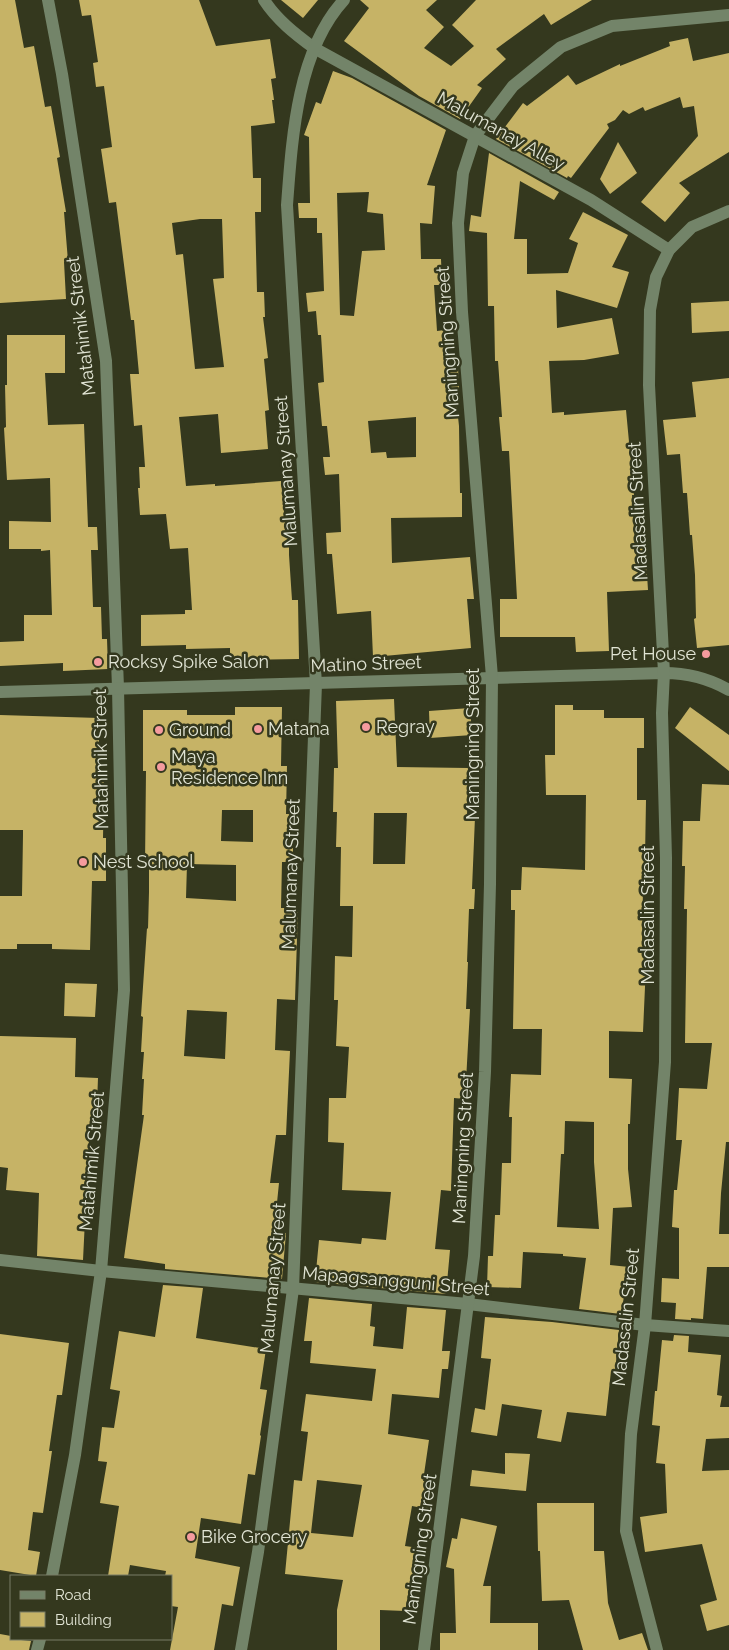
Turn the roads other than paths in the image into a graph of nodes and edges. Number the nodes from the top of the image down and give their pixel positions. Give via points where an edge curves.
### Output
1 (48, 0) edge
2 (264, 0) edge
3 (344, 0) edge
4 (729, 15) edge
5 (314, 48) junction
6 (475, 136) junction
7 (729, 211) edge
8 (668, 250) junction
9 (664, 673) junction
10 (492, 677) junction
11 (316, 684) junction
12 (118, 688) junction
13 (729, 690) edge
14 (0, 692) edge
15 (0, 1260) edge
16 (101, 1271) junction
17 (293, 1289) junction
18 (468, 1304) junction
19 (645, 1325) junction
20 (729, 1331) edge
21 (52, 1575) edge
22 (241, 1650) edge
23 (424, 1650) edge
24 (657, 1650) edge

1 - 12 street, Matahimik Street via 106,361
2 - 5 street via 289,30
3 - 5 street, Malumanay Street via 333,12
4 - 6 street, Maningning Street via 612,26 561,47 513,86
5 - 6 street, Malumanay Alley
5 - 11 street, Malumanay Street via 291,147 287,205
6 - 8 street, Malumanay Alley via 591,200
6 - 10 street, Maningning Street via 463,173 458,223 462,312
7 - 8 street, Madasalin Street via 692,227
8 - 9 street, Madasalin Street via 656,277 650,310 649,385
9 - 10 street, Matino Street
9 - 13 street, Matino Street via 704,678
9 - 19 street, Madasalin Street via 666,1062
10 - 11 street, Matino Street
10 - 18 street, Maningning Street via 485,1072
11 - 12 street, Matino Street
11 - 17 street, Malumanay Street
12 - 14 street, Matino Street
12 - 16 street, Matahimik Street via 124,990
15 - 16 street, Mapagsangguni Street
16 - 17 street, Mapagsangguni Street
16 - 21 street, Matahimik Street via 75,1455
17 - 18 street, Mapagsangguni Street
17 - 22 street, Malumanay Street via 258,1552
18 - 19 street, Mapagsangguni Street
18 - 23 street, Maningning Street
19 - 20 street, Mapagsangguni Street
19 - 24 street, Madasalin Street via 631,1434 626,1531

